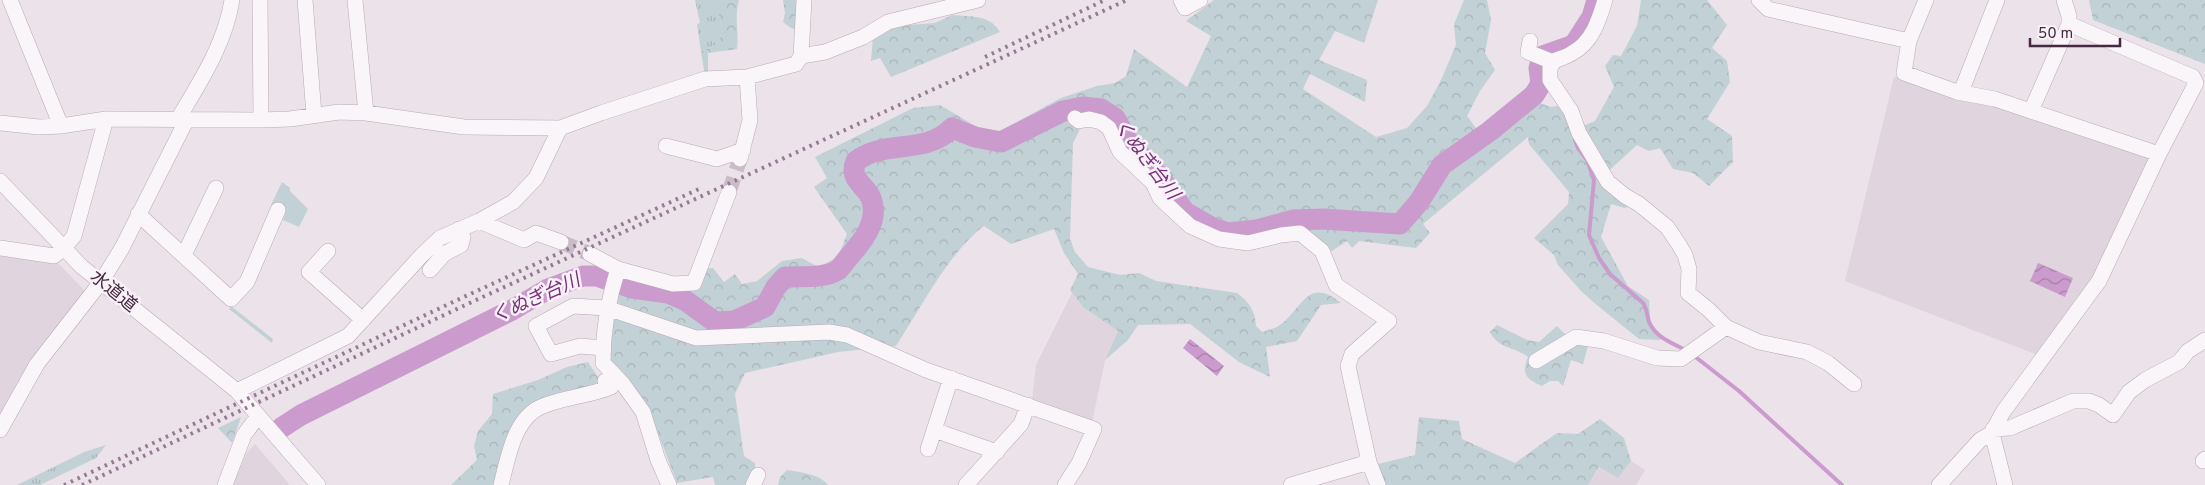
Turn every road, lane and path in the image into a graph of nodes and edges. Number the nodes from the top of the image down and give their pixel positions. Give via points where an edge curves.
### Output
1 (10, 0) edge
2 (244, 0) edge
3 (260, 0) edge
4 (305, 0) edge
5 (355, 0) edge
6 (804, 0) edge
7 (978, 0) edge
8 (1181, 0) edge
9 (1200, 0) edge
10 (1605, 0) edge
11 (1760, 0) edge
12 (1926, 0) edge
13 (1997, 0) edge
14 (2064, 0) edge
15 (231, 4) edge
16 (2069, 24) junction
17 (1909, 41) junction
18 (801, 56) junction
19 (747, 77) junction
20 (1962, 92) junction
21 (2030, 111) junction
22 (366, 113) junction
23 (314, 115) junction
24 (1075, 118) dead end
25 (106, 119) junction
26 (182, 119) junction
27 (261, 120) junction
28 (0, 123) edge
29 (61, 126) junction
30 (560, 128) junction
31 (666, 146) dead end
32 (2159, 154) junction
33 (0, 181) edge
34 (216, 188) dead end
35 (729, 192) tunnel mouth
36 (278, 210) dead end
37 (138, 214) junction
38 (479, 221) junction
39 (459, 229) junction
40 (561, 242) tunnel mouth
41 (0, 248) edge
42 (64, 248) junction
43 (328, 251) dead end
44 (590, 254) tunnel mouth
45 (184, 256) junction
46 (430, 270) dead end
47 (615, 278) junction
48 (102, 282) junction
49 (607, 308) junction
50 (363, 320) junction
51 (1726, 327) junction
52 (2205, 340) edge
53 (1536, 360) dead end
54 (602, 366) junction
55 (951, 378) junction
56 (1854, 384) dead end
57 (237, 391) junction
58 (1028, 405) junction
59 (258, 416) junction
60 (0, 430) edge
61 (934, 430) junction
62 (1992, 431) junction
63 (928, 449) dead end
64 (997, 452) junction
65 (1369, 462) junction
66 (225, 485) edge
67 (318, 485) edge
68 (501, 485) edge
69 (669, 485) edge
70 (966, 485) edge
71 (1064, 485) edge
72 (1291, 485) edge
73 (1378, 485) edge
74 (1939, 485) edge
75 (2005, 485) edge

1 - 29 street
2 - 15 street
3 - 27 street
4 - 23 street
5 - 22 street
6 - 18 street
7 - 18 street via 888,22 863,37 824,52
8 - 9 street via 1185,8
10 - 51 street via 1599,20 1584,45 1571,54 1541,55 1550,68 1550,80 1608,182 1667,226 1685,255 1689,269 1688,293
11 - 17 street via 1768,9
12 - 17 street
13 - 20 street
14 - 16 street
15 - 26 street via 207,70
16 - 21 street
16 - 32 street via 2193,77 2196,83
17 - 20 street via 1904,73
18 - 19 street via 796,64
19 - 30 street via 705,80
19 - 31 street via 750,120 742,155 717,159
20 - 21 street
21 - 32 street
22 - 23 street
22 - 30 street via 464,127
23 - 27 street
24 - 65 street via 1101,122 1109,128 1120,152 1153,183 1160,198 1190,226 1219,239 1248,243 1300,233 1322,252 1336,285 1388,321 1352,354 1348,366
25 - 26 street
25 - 29 street
25 - 42 street via 74,236
26 - 27 street
26 - 37 street
28 - 29 street
30 - 38 street via 527,190
32 - 62 street via 2099,280
33 - 42 street, 水道道
34 - 45 street
35 - 47 street via 694,282 673,284
36 - 45 street via 247,282 231,299
37 - 45 street
37 - 48 street
38 - 39 street
38 - 40 street via 524,240 536,233
39 - 46 street via 463,237 461,245 444,254
39 - 50 street via 440,238 421,256
41 - 42 street via 54,256
42 - 48 street, 水道道
43 - 50 street via 308,272
44 - 47 street
47 - 49 street
48 - 57 street, 水道道
48 - 60 street via 37,364
49 - 54 street
49 - 54 street via 573,306 536,326 551,354 580,346
49 - 55 street via 696,338 829,332 847,335
50 - 57 street via 348,336
51 - 53 street via 1681,359 1657,358 1576,337
51 - 56 street via 1759,342 1807,352 1828,363
52 - 62 street via 2188,351 2179,362 2129,392 2113,415 2098,405 2073,401 2010,428
54 - 68 street via 610,387 543,406 530,414 519,429
54 - 69 street via 623,384 643,412
55 - 58 street
55 - 61 street
57 - 59 street, 水道道
58 - 64 street via 1021,424
58 - 71 street via 1094,429 1079,463
59 - 66 street via 244,435
59 - 67 street, 水道道
61 - 63 street
61 - 64 street
62 - 74 street
62 - 75 street
64 - 70 street
65 - 72 street
65 - 73 street

